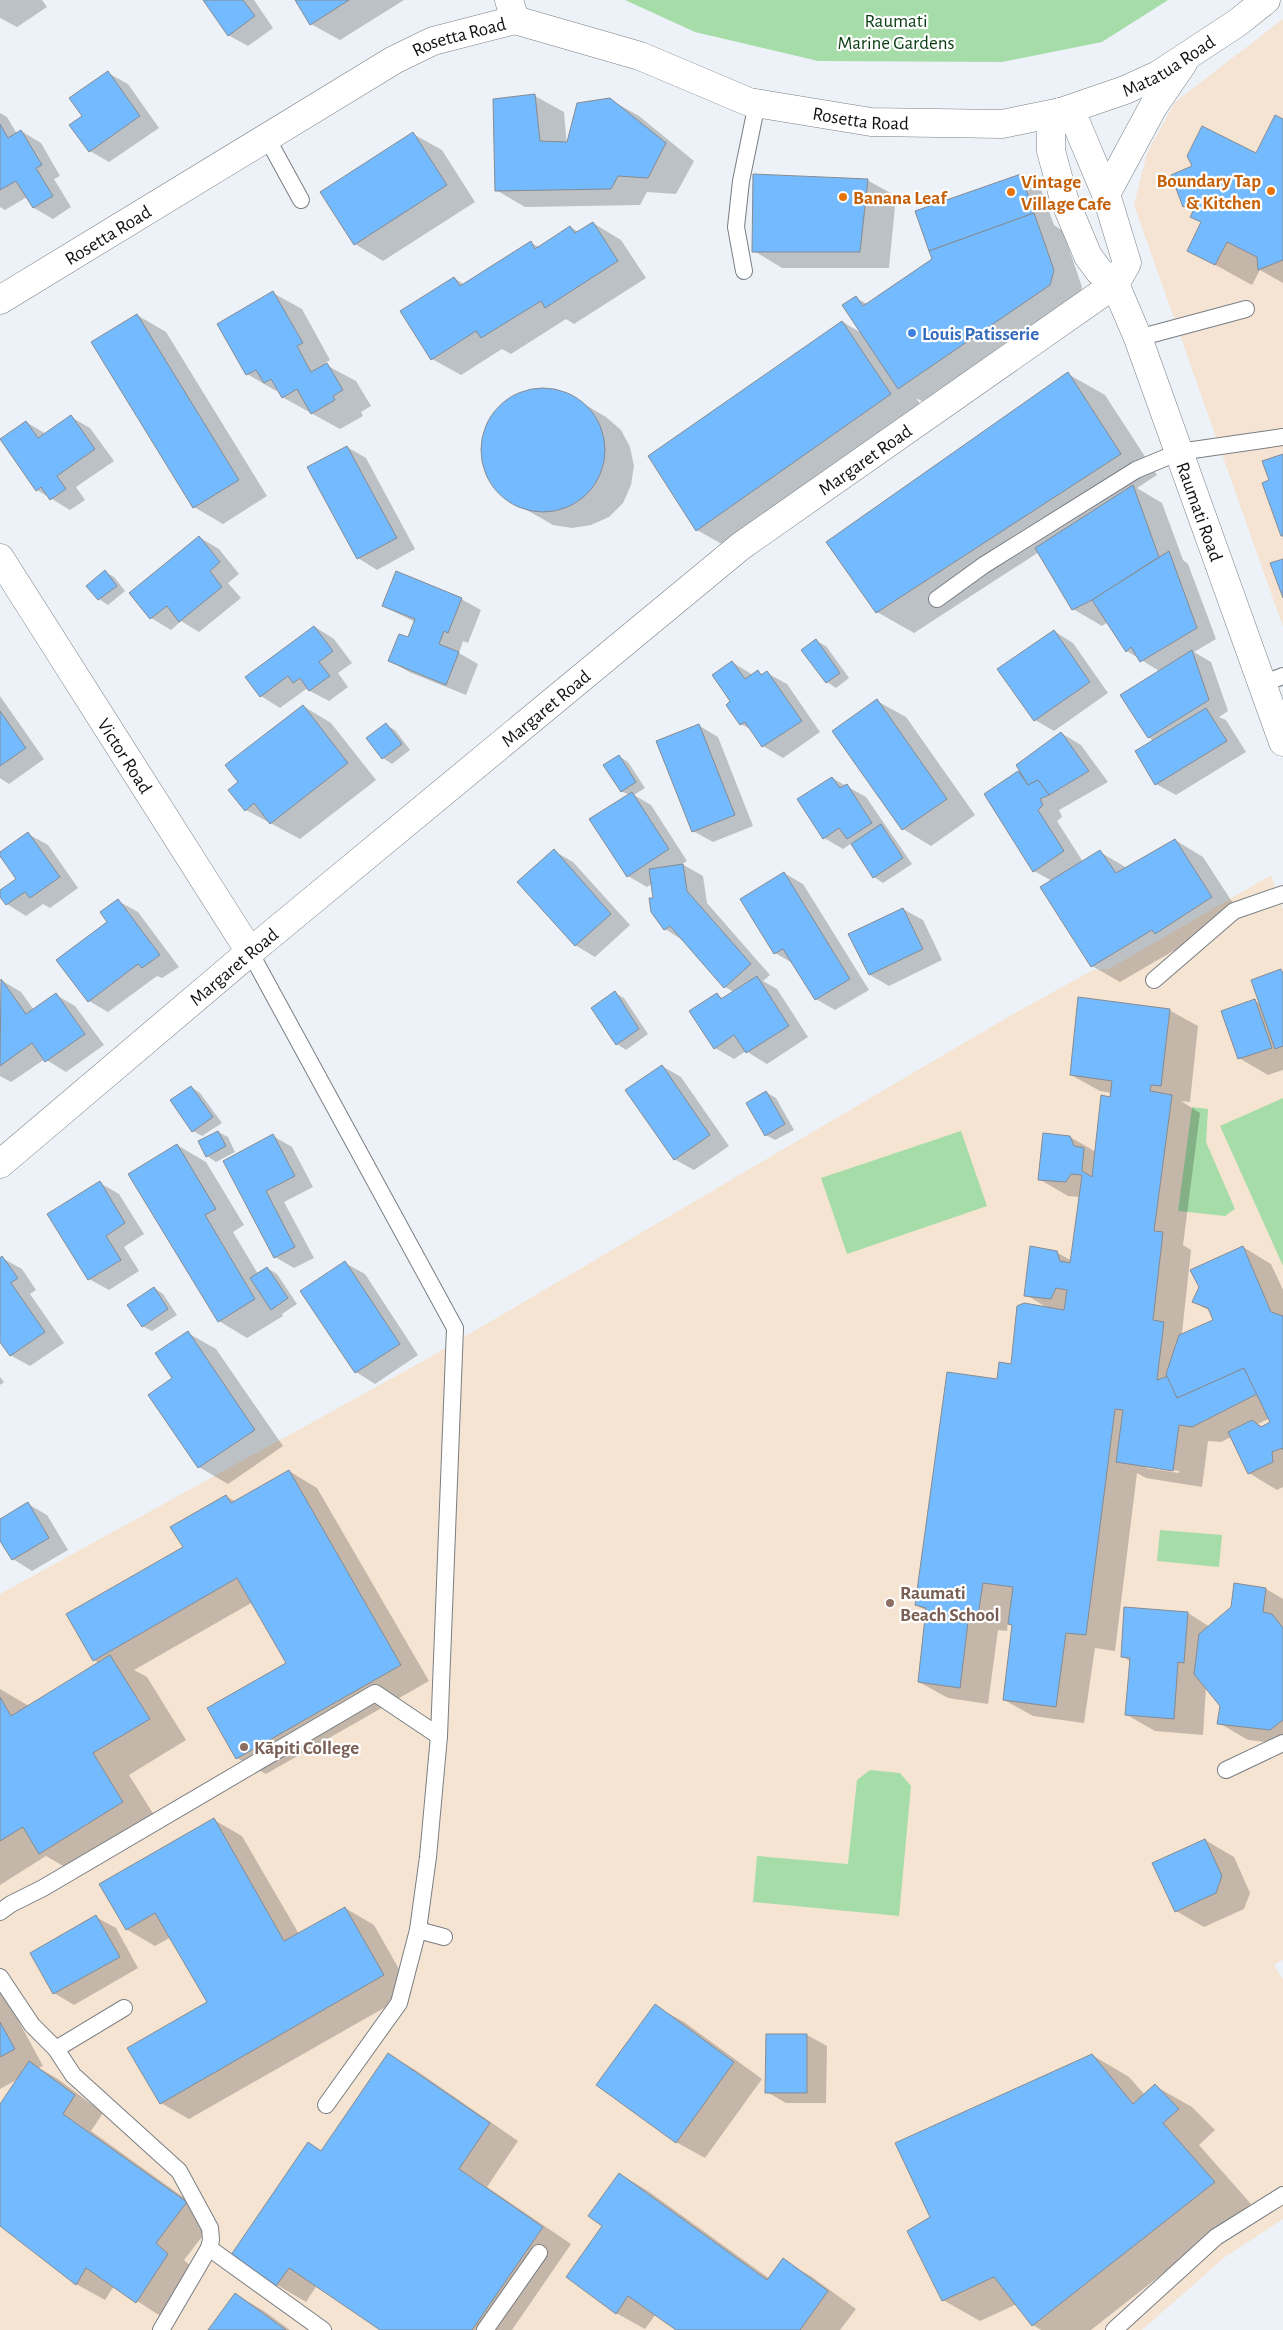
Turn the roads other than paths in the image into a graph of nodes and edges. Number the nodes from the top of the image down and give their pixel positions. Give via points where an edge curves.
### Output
1 (1266, 0) edge
2 (512, 10) edge
3 (1188, 55) junction
4 (757, 103) junction
5 (1061, 112) junction
6 (267, 138) junction
7 (1106, 194) junction
8 (301, 200) dead end
9 (744, 271) dead end
10 (1115, 284) junction
11 (0, 300) edge
12 (1246, 309) dead end
13 (1138, 338) junction
14 (1283, 437) edge
15 (1179, 452) junction
16 (0, 558) edge
17 (938, 599) dead end
18 (1273, 680) edge
19 (1283, 742) edge
20 (1283, 894) edge
21 (250, 952) junction
22 (1154, 980) dead end
23 (0, 1164) edge
24 (439, 1736) junction
25 (1283, 1743) edge
26 (1226, 1770) dead end
27 (0, 1912) edge
28 (418, 1930) junction
29 (444, 1937) dead end
30 (0, 1977) edge
31 (124, 2008) dead end
32 (56, 2049) junction
33 (326, 2105) dead end
34 (1283, 2196) edge
35 (209, 2248) junction
36 (539, 2253) dead end
37 (162, 2330) edge
38 (323, 2330) edge
39 (484, 2330) edge
40 (1114, 2330) edge

1 - 3 main road, Matatua Road
2 - 4 main road, Rosetta Road
2 - 6 main road, Rosetta Road via 432,41 394,60
3 - 5 main road, Matatua Road via 1158,75 1126,90
3 - 7 main road via 1153,107
4 - 5 main road, Rosetta Road via 871,122 1002,124
4 - 9 lane via 741,181 736,227
5 - 7 main road via 1076,125
5 - 10 main road, Raumati Road via 1051,126 1051,151 1064,198 1088,256
6 - 8 lane
6 - 11 main road, Rosetta Road
7 - 10 main road via 1127,263
10 - 13 main road, Raumati Road
10 - 21 main road, Margaret Road via 741,546
12 - 13 lane
13 - 15 main road, Raumati Road
14 - 15 lane
15 - 17 lane via 1136,470 984,565
15 - 18 main road, Raumati Road
16 - 21 main road, Victor Road
18 - 19 main road, Raumati Road
20 - 22 lane via 1234,911
21 - 23 main road, Margaret Road
21 - 24 lane via 455,1328
24 - 27 lane via 375,1694
24 - 28 lane
25 - 26 lane
28 - 29 lane
28 - 33 lane via 399,2003
30 - 32 lane via 32,2025
31 - 32 lane
32 - 35 lane via 74,2075 179,2171 210,2228
34 - 40 lane via 1216,2237
35 - 37 lane
35 - 38 lane
36 - 39 lane

